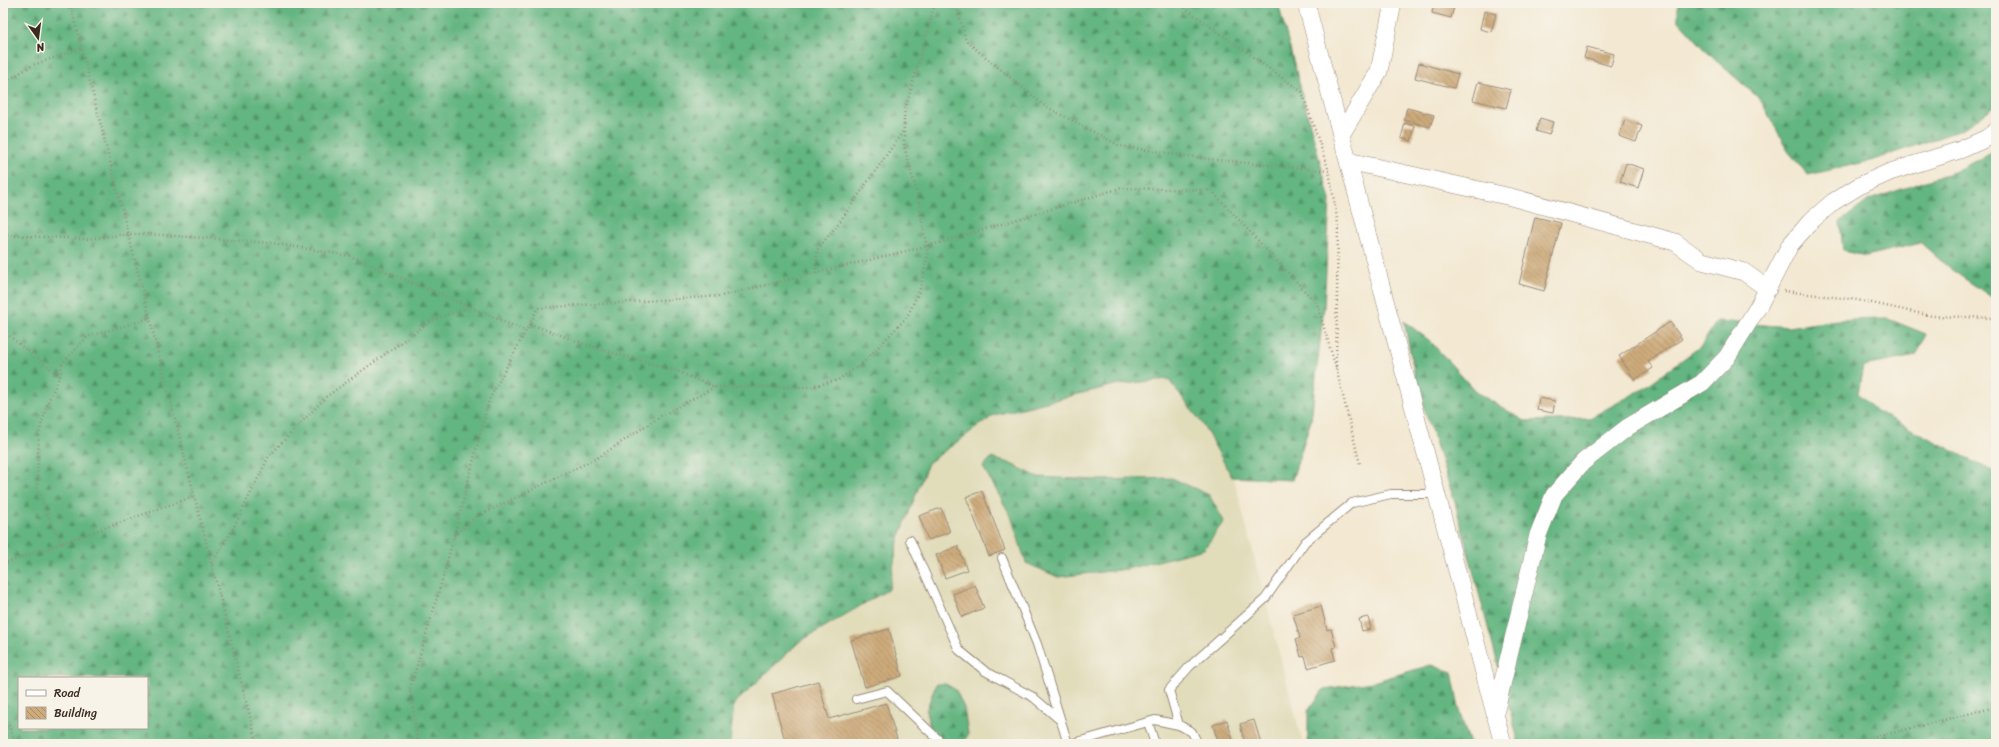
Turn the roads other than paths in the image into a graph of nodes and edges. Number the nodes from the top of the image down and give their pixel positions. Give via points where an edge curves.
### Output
1 (1306, 3) edge
2 (1393, 3) edge
3 (1996, 131) edge
4 (1341, 135) junction
5 (1348, 161) junction
6 (1768, 289) junction
7 (1437, 494) junction
8 (910, 540) dead end
9 (1002, 558) dead end
10 (856, 699) dead end
11 (1495, 714) junction
12 (1060, 720) junction
13 (1148, 722) junction
14 (1179, 726) junction
15 (943, 744) edge
16 (1069, 744) edge
17 (1155, 744) edge
18 (1198, 744) edge
19 (1503, 744) edge

1 - 4 street
2 - 4 street via 1379,71
3 - 6 street via 1960,150 1890,172 1859,186 1833,202 1811,221 1790,246
4 - 5 street
5 - 6 street via 1511,197 1675,242 1702,261 1744,272
5 - 7 street
6 - 11 street via 1727,357 1702,383 1628,427 1582,462 1554,495 1538,535
7 - 11 street
7 - 14 lane via 1392,494 1352,503 1305,542 1265,599 1190,666 1169,690
8 - 12 lane via 959,650 984,671 1033,697
9 - 12 lane via 1037,644
10 - 15 lane via 888,691
11 - 19 street
12 - 16 lane
13 - 14 lane via 1155,720
13 - 16 lane
13 - 17 lane
14 - 18 lane via 1192,732

